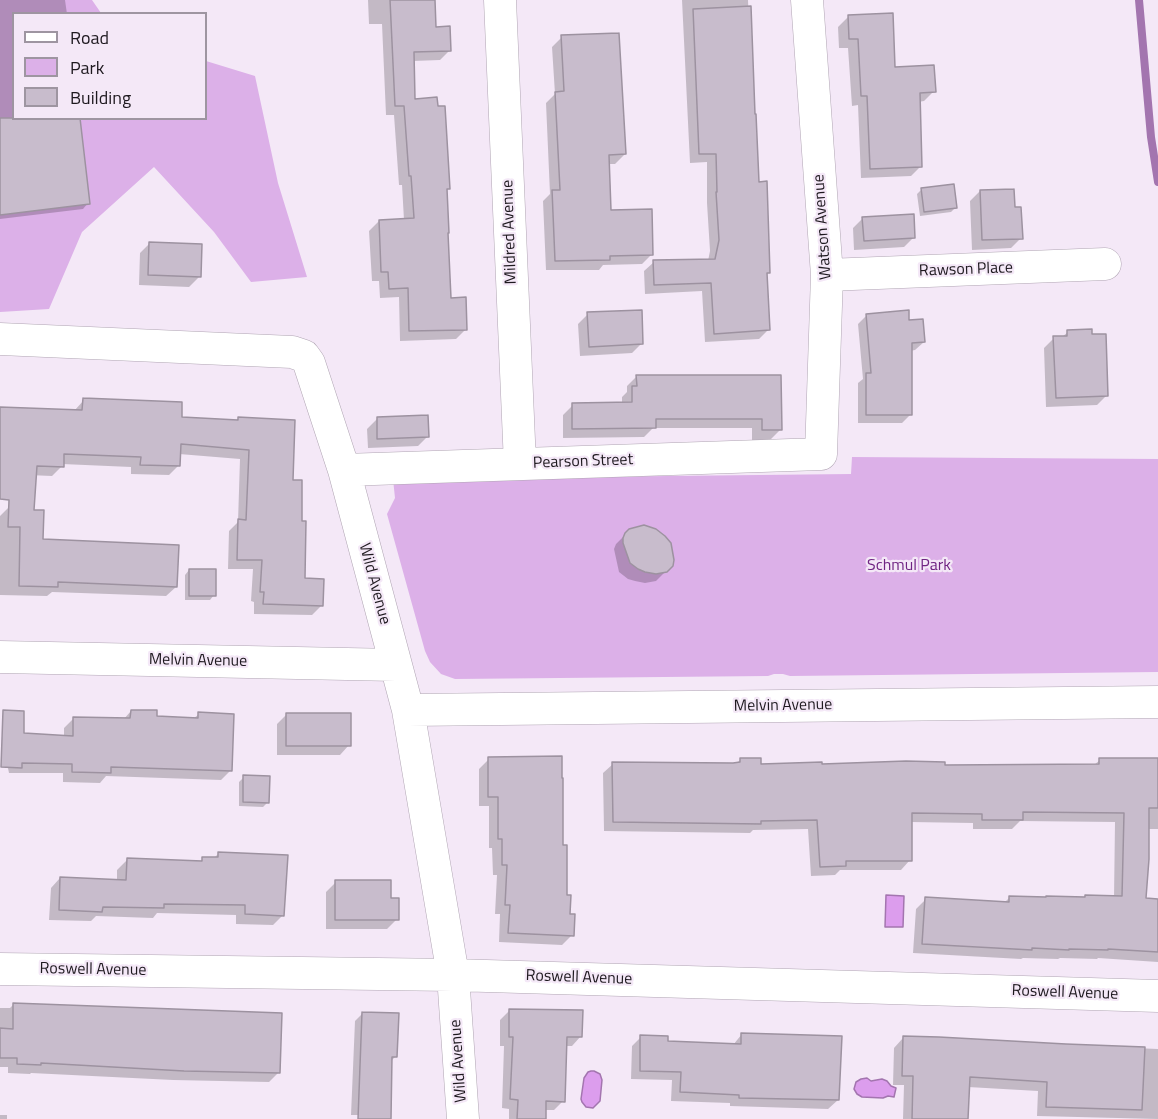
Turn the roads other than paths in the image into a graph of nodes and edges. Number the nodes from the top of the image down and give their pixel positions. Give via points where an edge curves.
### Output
1 (500, 0) edge
2 (807, 0) edge
3 (1105, 264) dead end
4 (827, 275) junction
5 (0, 339) edge
6 (821, 454) joint
7 (520, 464) junction
8 (344, 470) junction
9 (0, 657) edge
10 (396, 665) junction
11 (1158, 702) edge
12 (408, 710) junction
13 (0, 969) edge
14 (453, 975) junction
15 (1158, 996) edge
16 (463, 1119) edge

1 - 7 street, Mildred Avenue
2 - 4 street, Watson Avenue
3 - 4 street, Rawson Place
4 - 6 street, Watson Avenue
5 - 8 street, Wild Avenue via 299,353 312,370
6 - 7 street, Pearson Street
7 - 8 street, Pearson Street
8 - 10 street, Wild Avenue
9 - 10 street, Melvin Avenue
10 - 12 street, Wild Avenue
11 - 12 street, Melvin Avenue
12 - 14 street, Wild Avenue
13 - 14 street, Roswell Avenue
14 - 15 street, Roswell Avenue
14 - 16 street, Wild Avenue

